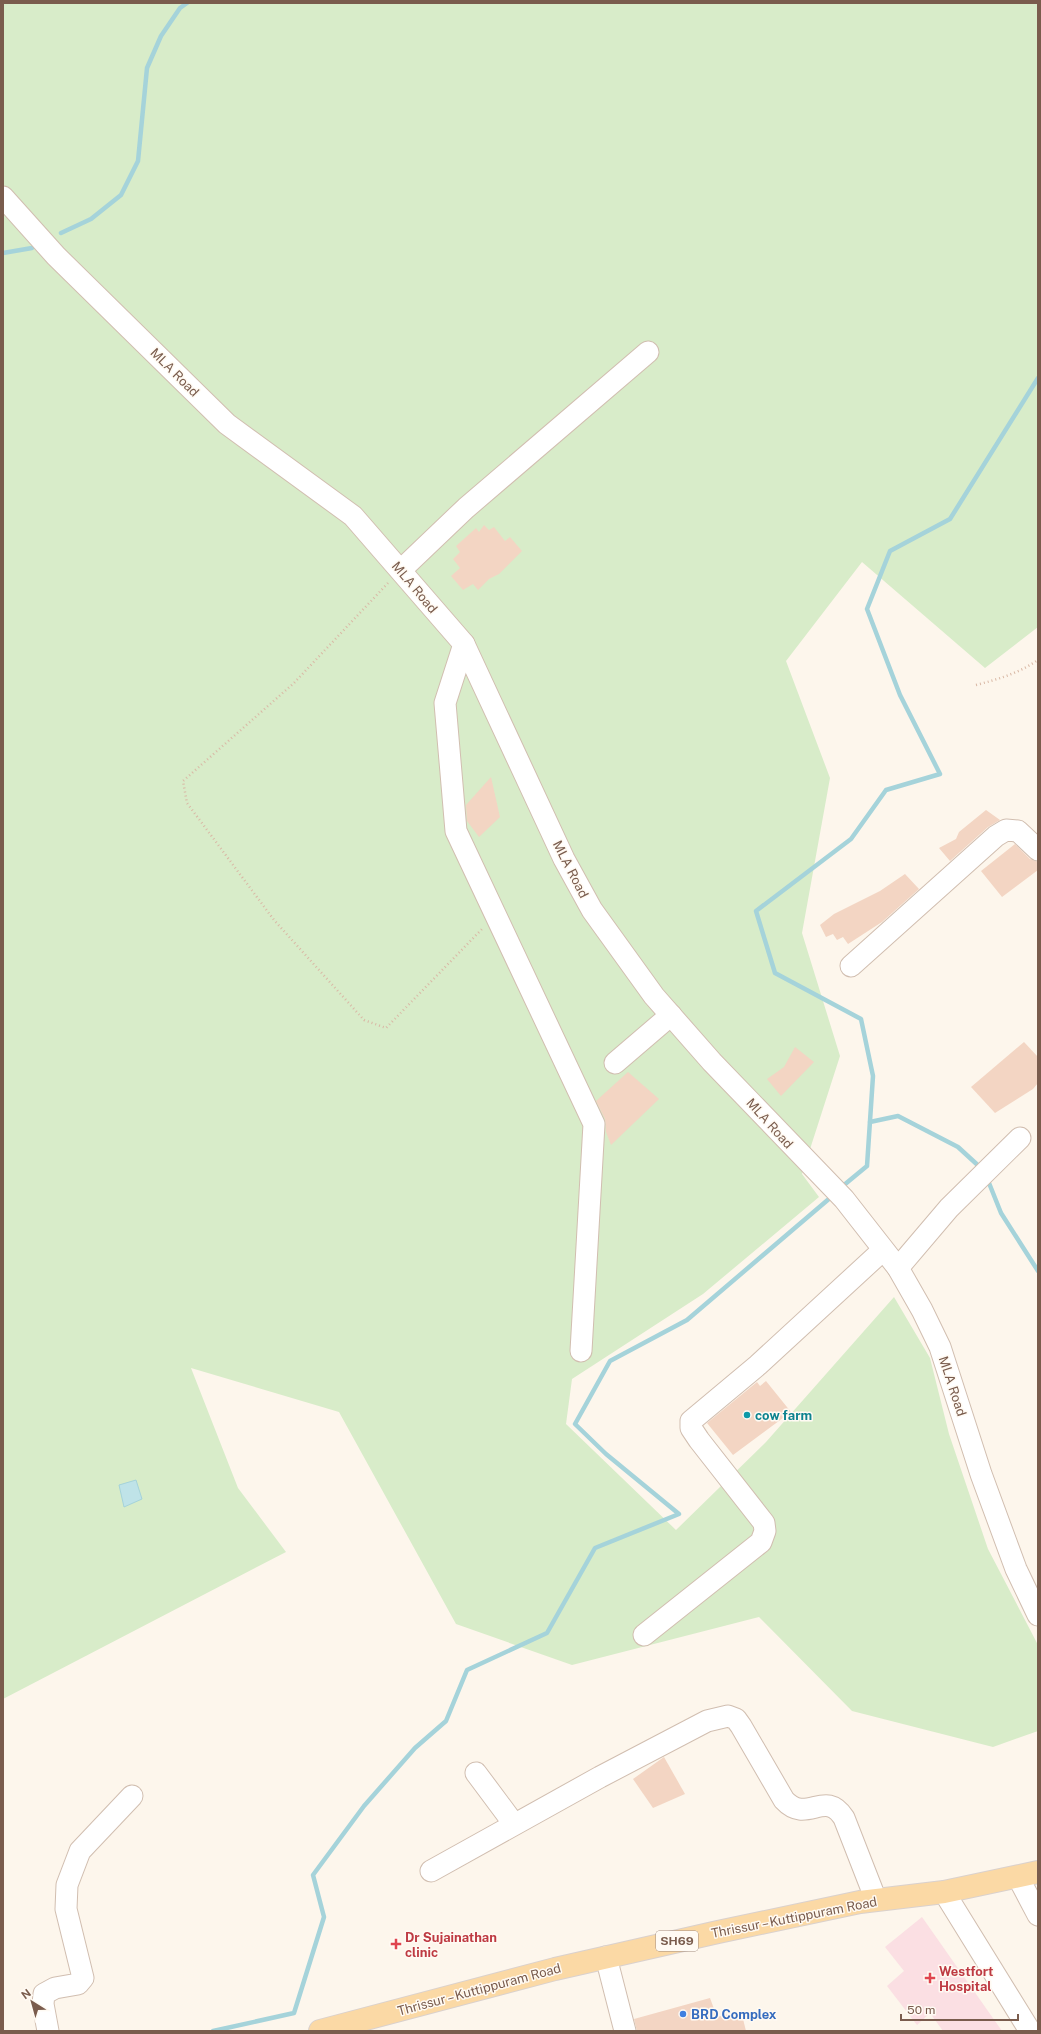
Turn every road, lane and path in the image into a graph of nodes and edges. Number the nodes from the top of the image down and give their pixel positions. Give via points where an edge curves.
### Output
1 (3, 198) edge
2 (648, 352) dead end
3 (401, 570) junction
4 (464, 644) junction
5 (1038, 660) edge
6 (976, 685) dead end
7 (1038, 850) edge
8 (496, 916) junction
9 (851, 966) dead end
10 (671, 1015) junction
11 (614, 1063) dead end
12 (1020, 1138) dead end
13 (883, 1250) junction
14 (898, 1268) junction
15 (581, 1351) dead end
16 (1038, 1615) edge
17 (644, 1635) dead end
18 (476, 1773) dead end
19 (132, 1796) dead end
20 (514, 1824) junction
21 (431, 1871) dead end
22 (1028, 1874) edge
23 (944, 1892) junction
24 (876, 1900) junction
25 (1038, 1915) edge
26 (606, 1958) junction
27 (48, 2031) edge
28 (320, 2031) edge
29 (625, 2031) edge
30 (1030, 2031) edge

1 - 3 street, MLA Road via 56,256 227,424 353,516
2 - 3 street via 466,508
3 - 4 street, MLA Road
3 - 8 path via 294,684 183,781 188,804 274,920 364,1020 386,1028
4 - 8 street via 445,703 456,831
4 - 10 street, MLA Road via 564,859 592,910 654,996
5 - 6 path via 1024,669
7 - 9 street via 1018,831 1006,830 996,836
8 - 15 street via 594,1124
10 - 11 street
10 - 13 street, MLA Road via 712,1062 844,1199
12 - 14 street via 949,1208
13 - 14 street, MLA Road
13 - 17 street via 758,1365 691,1421 691,1428 764,1523 765,1531 761,1542
14 - 16 street, MLA Road via 940,1347 981,1474 1016,1569
18 - 20 street
19 - 27 street via 80,1850 67,1884 66,1909 83,1978 78,1984 55,1988 44,1994 43,2004
20 - 21 street
20 - 24 street via 707,1721 728,1716 736,1719 741,1726 790,1807 804,1809 827,1805 834,1806 839,1811
22 - 23 main road, Thrissur – Kuttippuram Road / SH69
22 - 25 street
23 - 24 main road, Thrissur – Kuttippuram Road / SH69
23 - 30 street
24 - 26 main road, Thrissur – Kuttippuram Road / SH69 via 726,1930
26 - 28 main road, Thrissur – Kuttippuram Road / SH69
26 - 29 street

